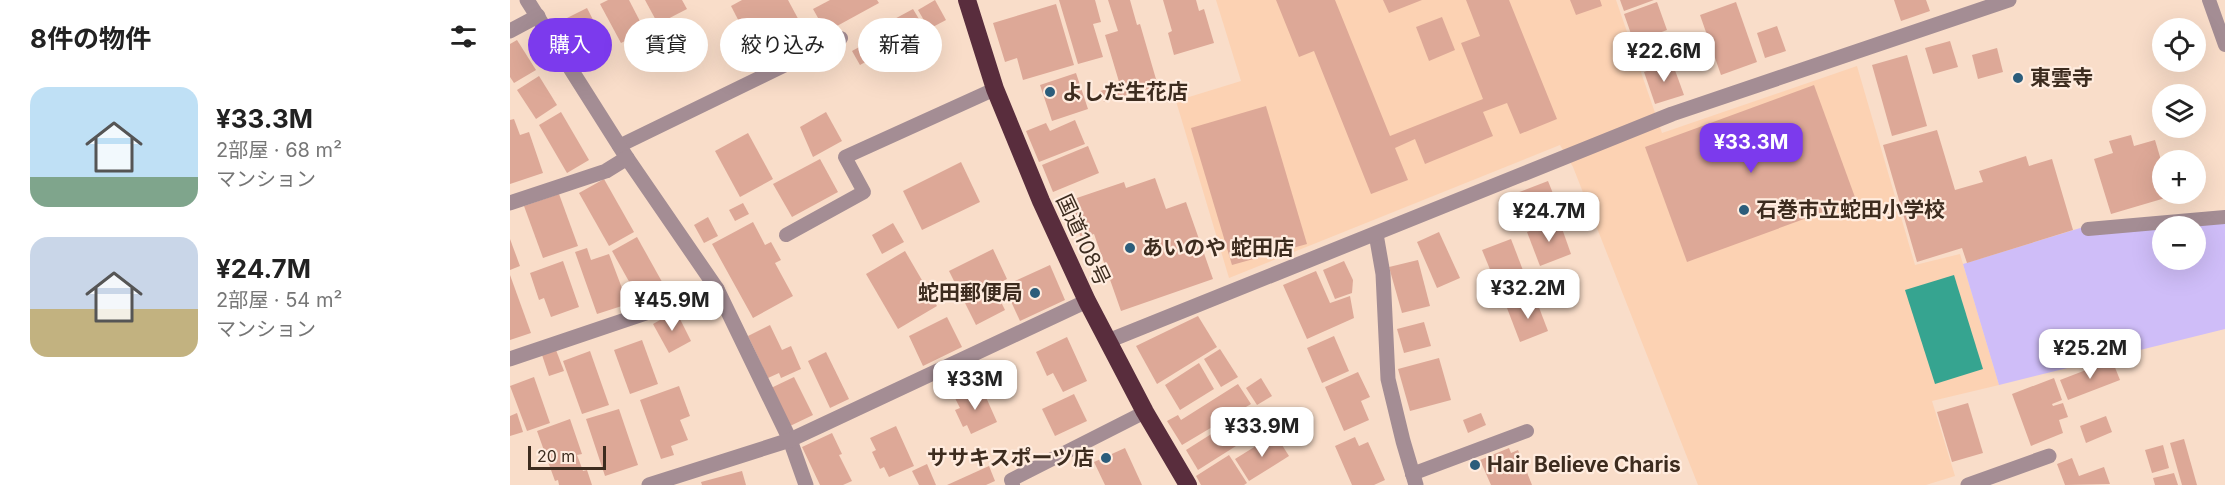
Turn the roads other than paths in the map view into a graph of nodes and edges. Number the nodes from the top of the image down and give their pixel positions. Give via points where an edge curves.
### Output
1 (527, 0) edge
2 (967, 0) edge
3 (2009, 0) edge
4 (2209, 0) edge
5 (538, 16) junction
6 (510, 32) edge
7 (2225, 45) edge
8 (776, 72) edge
9 (995, 89) junction
10 (623, 152) junction
11 (510, 203) edge
12 (2225, 217) edge
13 (2088, 229) dead end
14 (1376, 234) junction
15 (786, 235) dead end
16 (717, 288) junction
17 (1087, 301) junction
18 (1108, 341) junction
19 (510, 359) edge
20 (1145, 411) junction
21 (1527, 431) dead end
22 (790, 440) junction
23 (2049, 456) dead end
24 (1414, 480) edge
25 (649, 485) edge
26 (806, 485) edge
27 (1012, 485) edge
28 (1188, 485) edge
29 (1968, 485) edge

1 - 5 street
2 - 9 highway, 国道108号
3 - 14 street via 1672,114
4 - 7 lane
5 - 6 street
5 - 10 street
8 - 10 lane
9 - 15 lane via 845,157 864,192
9 - 17 highway, 国道108号
10 - 11 street via 606,171
10 - 16 street
12 - 13 lane
14 - 18 street
14 - 24 street via 1383,274 1388,379
16 - 19 street
16 - 22 street
17 - 18 highway, 国道108号
17 - 22 street
18 - 20 highway, 国道108号
20 - 27 lane via 1011,480
20 - 28 highway, 国道108号
21 - 24 lane
22 - 25 street
22 - 26 street
23 - 29 street

